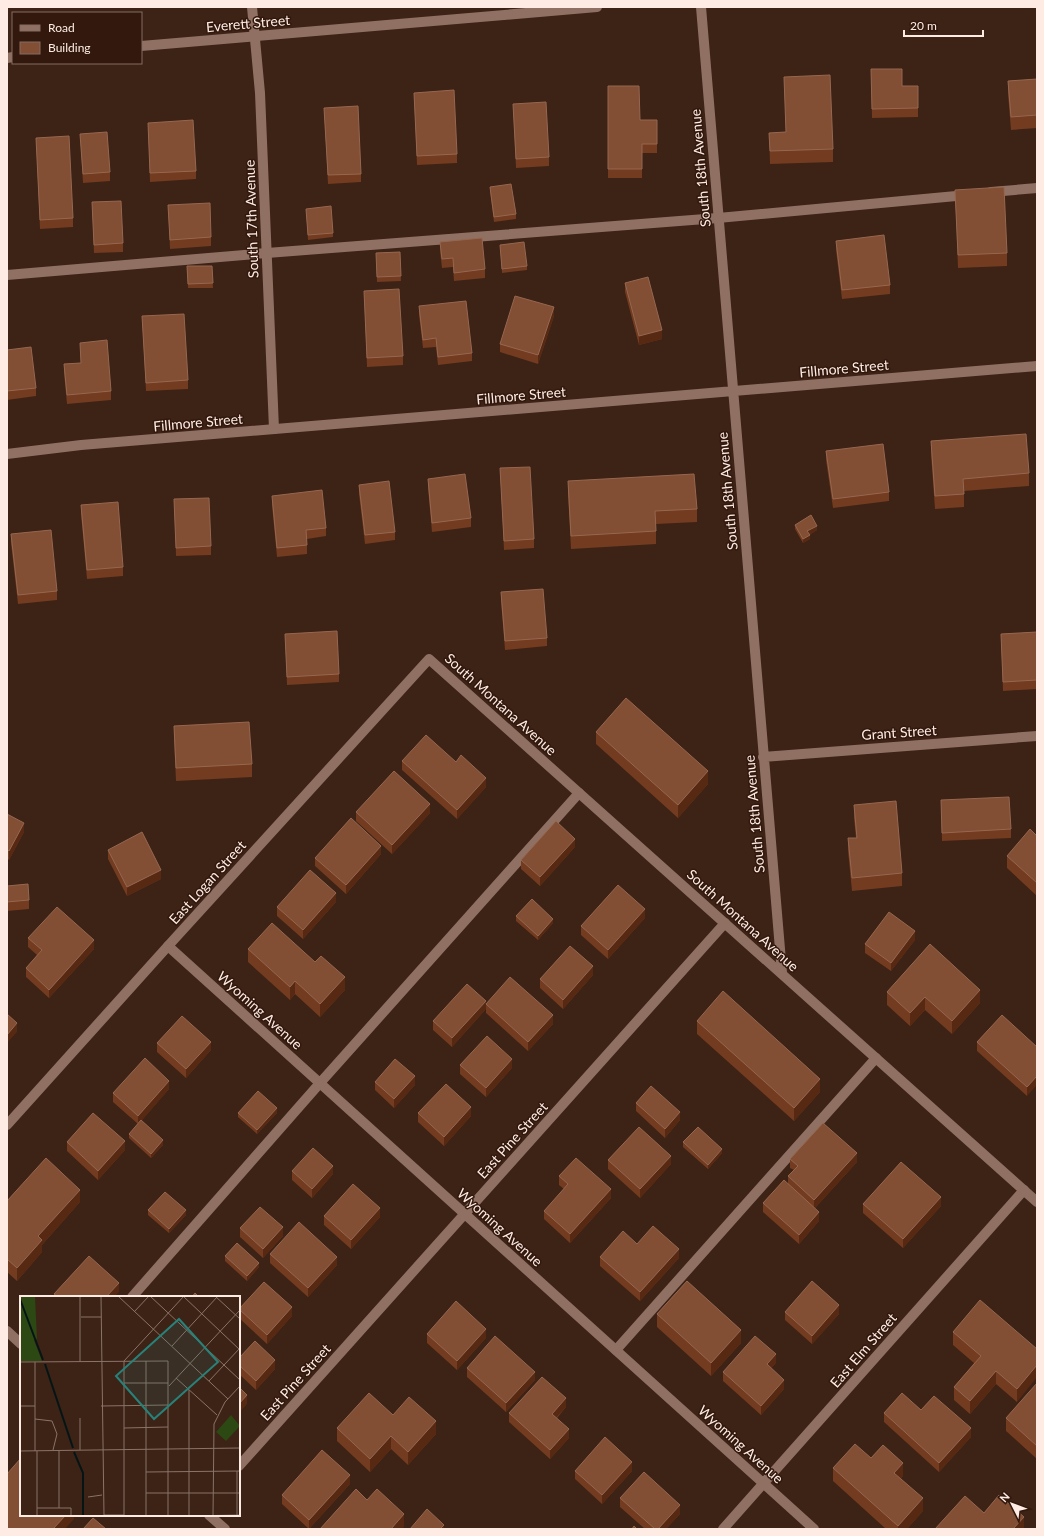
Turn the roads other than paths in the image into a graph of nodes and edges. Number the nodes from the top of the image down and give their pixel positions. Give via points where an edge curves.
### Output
1 (252, 7) edge
2 (597, 7) edge
3 (701, 7) edge
4 (255, 37) junction
5 (142, 46) edge
6 (1037, 188) edge
7 (718, 218) junction
8 (267, 253) junction
9 (7, 275) edge
10 (1037, 366) edge
11 (733, 392) junction
12 (274, 430) junction
13 (7, 454) edge
14 (430, 659) joint
15 (1037, 736) edge
16 (763, 757) junction
17 (579, 793) junction
18 (725, 923) junction
19 (168, 946) junction
20 (782, 973) junction
21 (876, 1058) junction
22 (320, 1083) junction
23 (7, 1125) edge
24 (1024, 1190) junction
25 (1037, 1202) edge
26 (465, 1214) junction
27 (133, 1296) edge
28 (7, 1331) edge
29 (20, 1343) edge
30 (616, 1350) junction
31 (240, 1465) edge
32 (764, 1484) junction
33 (210, 1516) edge
34 (225, 1529) edge
35 (723, 1529) edge
36 (814, 1529) edge

1 - 4 street, South 17th Avenue
2 - 4 street, Everett Street
3 - 7 street, South 18th Avenue
4 - 5 street, Everett Street
4 - 8 street, South 17th Avenue
6 - 7 street
7 - 8 street
7 - 11 street, South 18th Avenue
8 - 9 street
8 - 12 street, South 17th Avenue
10 - 11 street, Fillmore Street
11 - 12 street, Fillmore Street
11 - 16 street, South 18th Avenue
12 - 13 street, Fillmore Street via 81,445
14 - 17 street, South Montana Avenue
14 - 19 street, East Logan Street
15 - 16 street, Grant Street
16 - 20 street, South 18th Avenue
17 - 18 street, South Montana Avenue
17 - 22 street
18 - 20 street, South Montana Avenue
18 - 26 street, East Pine Street
19 - 22 street, Wyoming Avenue
19 - 23 street, East Logan Street
20 - 21 street, South Montana Avenue
21 - 24 street, South Montana Avenue
21 - 30 street
22 - 26 street, Wyoming Avenue
22 - 27 street
24 - 25 street, South Montana Avenue
24 - 32 street, East Elm Street
26 - 30 street, Wyoming Avenue
26 - 31 street, East Pine Street
28 - 29 street
30 - 32 street, Wyoming Avenue
32 - 35 street, East Elm Street
32 - 36 street, Wyoming Avenue
33 - 34 street

